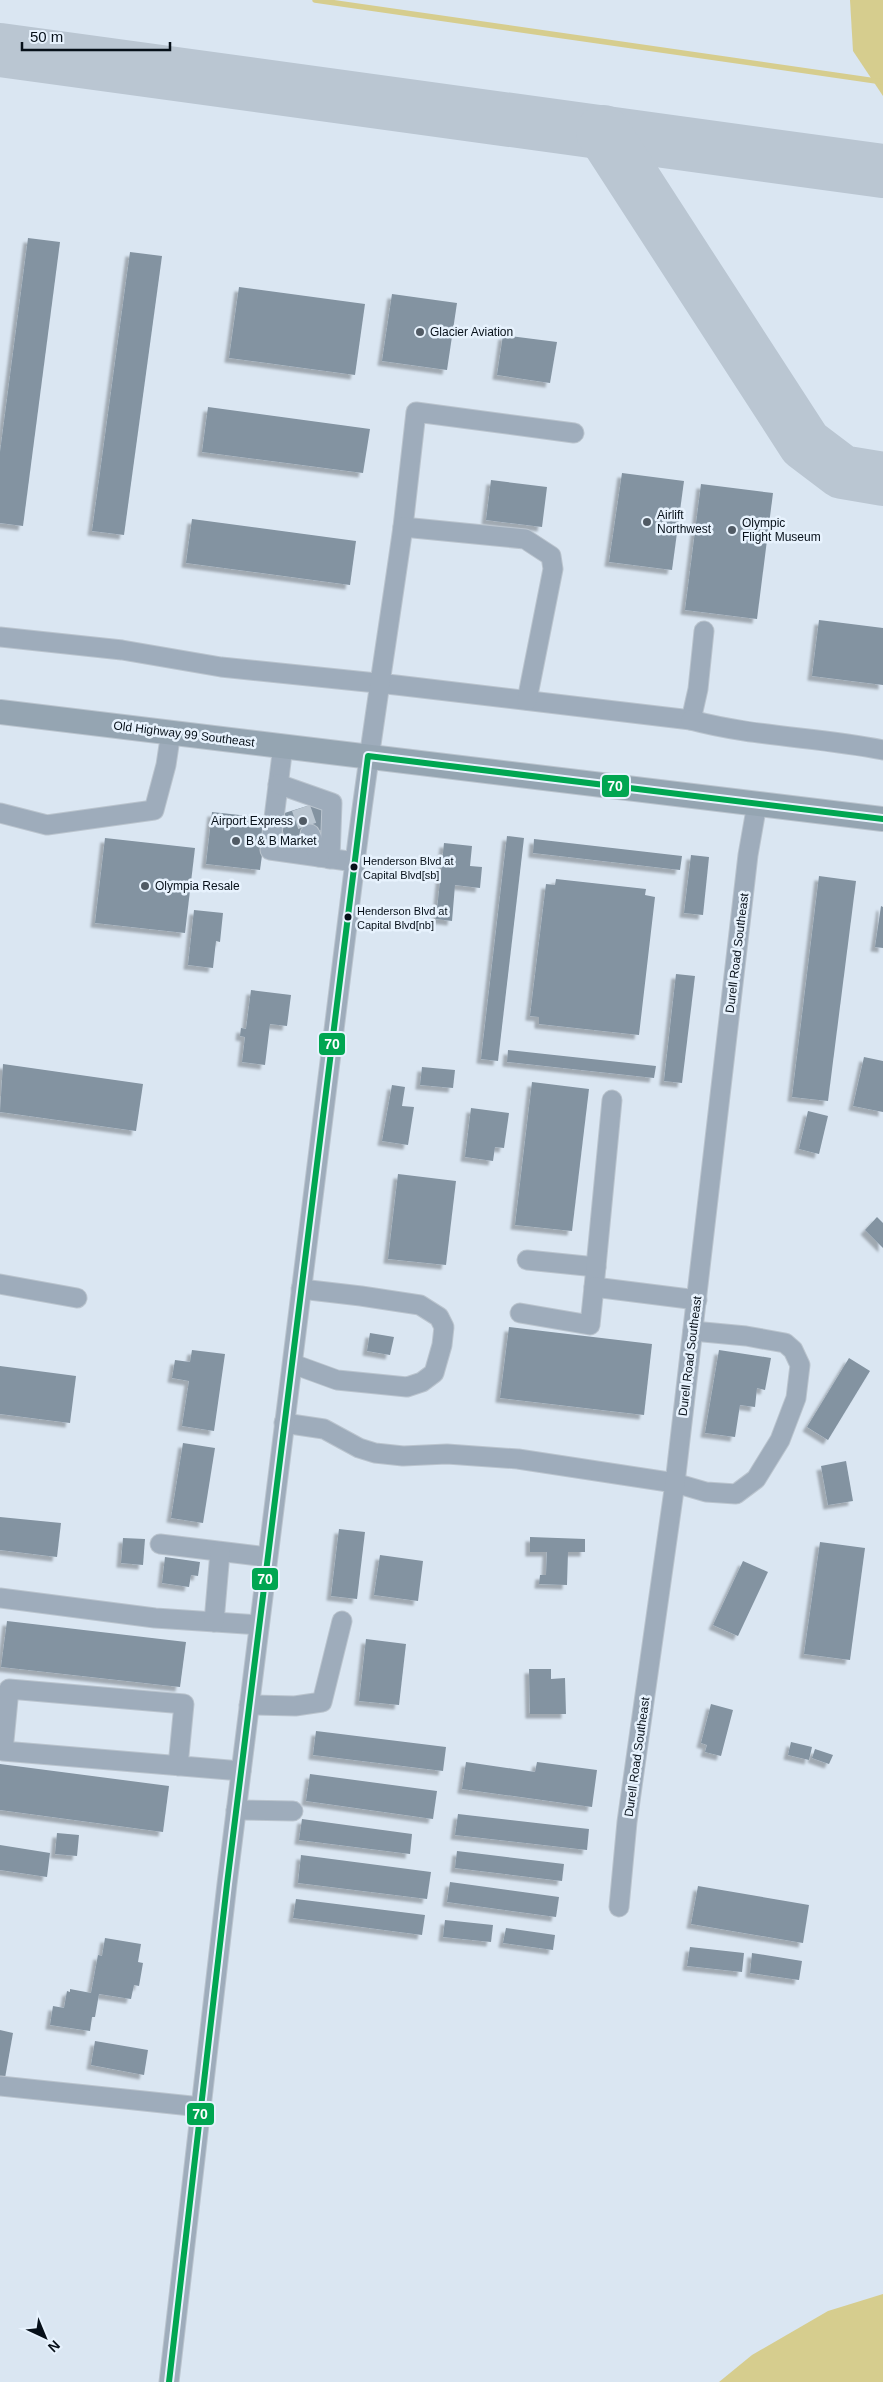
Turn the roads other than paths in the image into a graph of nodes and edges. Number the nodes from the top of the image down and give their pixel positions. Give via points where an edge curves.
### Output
1 (574, 433) dead end
2 (403, 527) junction
3 (704, 631) dead end
4 (0, 637) edge
5 (380, 683) junction
6 (527, 700) junction
7 (0, 712) edge
8 (691, 720) junction
9 (171, 732) junction
10 (282, 746) junction
11 (883, 750) edge
12 (368, 756) junction
13 (286, 786) junction
14 (757, 804) junction
15 (300, 808) tunnel mouth
16 (0, 813) edge
17 (883, 819) edge
18 (310, 834) tunnel mouth
19 (325, 858) junction
20 (355, 862) junction
21 (612, 1100) dead end
22 (526, 1260) dead end
23 (596, 1267) junction
24 (0, 1284) edge
25 (594, 1287) junction
26 (301, 1289) junction
27 (77, 1298) dead end
28 (697, 1300) junction
29 (520, 1313) dead end
30 (693, 1331) junction
31 (293, 1364) junction
32 (284, 1423) junction
33 (675, 1483) junction
34 (160, 1544) dead end
35 (220, 1552) junction
36 (267, 1557) junction
37 (0, 1598) edge
38 (214, 1622) junction
39 (342, 1622) dead end
40 (259, 1625) junction
41 (249, 1705) junction
42 (178, 1766) junction
43 (240, 1771) junction
44 (236, 1810) junction
45 (293, 1811) dead end
46 (619, 1907) dead end
47 (0, 2086) edge
48 (201, 2107) junction
49 (169, 2382) edge

1 - 2 street via 416,412
2 - 5 street
2 - 6 street via 525,539 552,556 553,569
3 - 8 street
4 - 5 street via 122,650 221,667
5 - 6 street
5 - 12 street
6 - 8 street
7 - 9 main road, Old Highway 99 Southeast
8 - 11 street via 718,728 857,744
9 - 10 main road, Old Highway 99 Southeast
9 - 16 street via 154,810 47,824
10 - 12 main road, Old Highway 99 Southeast
10 - 13 street
12 - 14 main road, Old Highway 99 Southeast
12 - 20 street
13 - 15 street
13 - 19 street via 332,803
13 - 19 street via 270,850
14 - 17 main road, Old Highway 99 Southeast
14 - 28 street, Durell Road Southeast via 748,855
18 - 19 street
19 - 20 street
20 - 26 street
21 - 23 street
22 - 23 street
23 - 25 street
24 - 27 street
25 - 28 street
25 - 29 street via 590,1325
26 - 31 street
26 - 31 street via 420,1305 439,1316 444,1328 434,1373 407,1387 337,1380
28 - 30 street, Durell Road Southeast
30 - 33 street, Durell Road Southeast
30 - 33 street via 785,1343 793,1350 800,1365 798,1382 796,1398 780,1440 756,1479 736,1494 706,1492
31 - 32 street
32 - 33 street via 324,1428 359,1448 375,1452 403,1456 518,1459
32 - 36 street
33 - 46 street, Durell Road Southeast via 627,1822
34 - 35 street
35 - 36 street
35 - 38 street
36 - 40 street
37 - 38 street via 154,1618
38 - 40 street
39 - 41 street via 322,1702 295,1706
40 - 41 street
41 - 43 street
42 - 42 street via 4,1751 9,1689 184,1704
42 - 43 street
43 - 44 street
44 - 45 street
44 - 48 street
47 - 48 street
48 - 49 street

